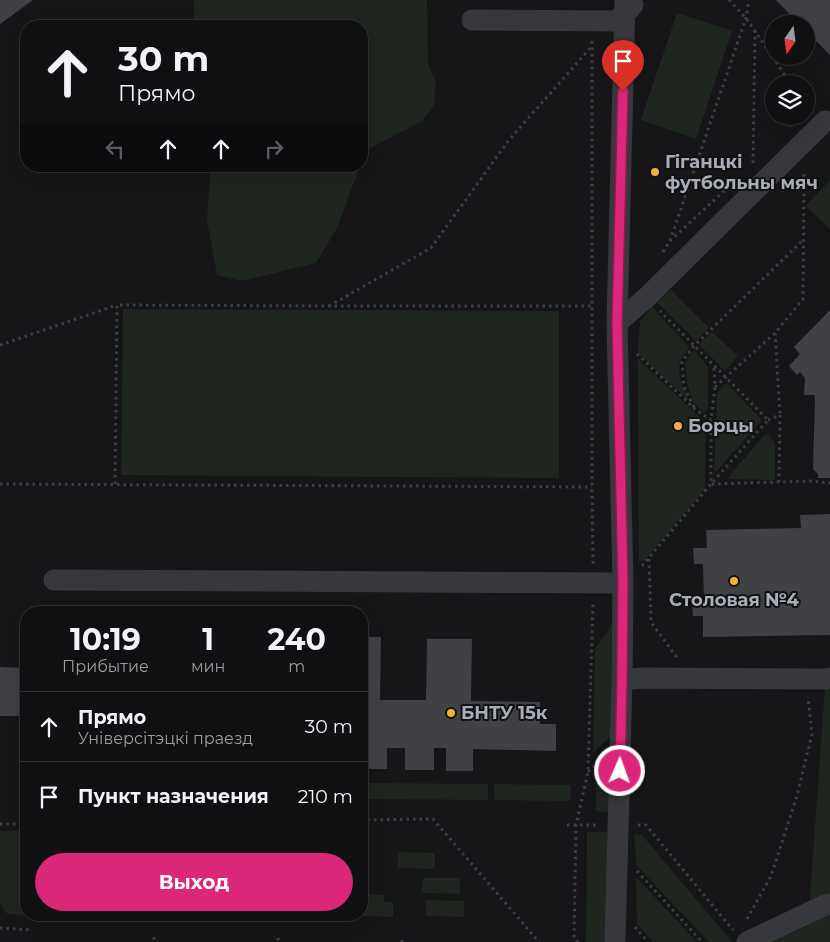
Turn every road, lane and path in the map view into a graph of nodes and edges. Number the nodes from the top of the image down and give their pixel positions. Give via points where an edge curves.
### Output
1 (729, 0) edge
2 (749, 0) edge
3 (629, 5) edge
4 (746, 18) junction
5 (472, 20) dead end
6 (592, 21) junction
7 (754, 31) junction
8 (592, 46) junction
9 (785, 75) edge
10 (825, 121) dead end
11 (790, 125) edge
12 (785, 130) dead end
13 (804, 142) junction
14 (760, 156) dead end
15 (753, 163) junction
16 (746, 169) dead end
17 (732, 182) dead end
18 (803, 240) junction
19 (670, 241) junction
20 (659, 257) dead end
21 (646, 298) junction
22 (117, 305) junction
23 (329, 306) junction
24 (593, 306) junction
25 (617, 323) junction
26 (775, 333) junction
27 (0, 345) edge
28 (694, 346) junction
29 (636, 353) dead end
30 (714, 367) junction
31 (726, 378) junction
32 (715, 388) junction
33 (696, 410) junction
34 (780, 415) junction
35 (711, 420) junction
36 (768, 420) junction
37 (779, 482) junction
38 (830, 483) edge
39 (0, 484) edge
40 (115, 484) junction
41 (711, 484) junction
42 (592, 486) junction
43 (649, 558) junction
44 (54, 580) dead end
45 (593, 582) junction
46 (623, 582) junction
47 (830, 678) edge
48 (692, 679) junction
49 (806, 679) junction
50 (622, 680) junction
51 (368, 820) edge
52 (0, 824) edge
53 (20, 824) edge
54 (568, 825) dead end
55 (576, 825) junction
56 (624, 825) junction
57 (631, 866) dead end
58 (830, 904) edge
59 (631, 923) dead end
60 (0, 928) edge
61 (31, 930) dead end
62 (743, 935) edge
63 (539, 942) edge
64 (578, 942) edge
65 (615, 942) edge
66 (648, 942) edge
67 (702, 942) edge

1 - 4 path
2 - 4 path
3 - 6 street via 616,21
3 - 25 street
4 - 7 path
4 - 19 path
5 - 6 street
6 - 8 path
7 - 9 path
7 - 15 path
8 - 23 path via 508,140 431,248
8 - 24 path
10 - 13 street
11 - 12 path
13 - 18 path
13 - 21 street
14 - 15 path
15 - 16 path
17 - 19 path
18 - 26 path via 803,299
18 - 28 path
19 - 20 path
21 - 25 street
21 - 28 path
22 - 23 path
22 - 27 path
22 - 40 path
23 - 24 path
24 - 42 path
25 - 46 street
26 - 31 path
26 - 34 path
28 - 30 path
28 - 33 path via 682,362 684,386
29 - 33 path
30 - 31 path
30 - 32 path
31 - 32 path
31 - 36 path
32 - 35 path
33 - 35 path
34 - 36 path
34 - 37 path
35 - 41 path
36 - 41 path
37 - 38 path
37 - 41 path
39 - 40 path
40 - 42 path
41 - 43 path
42 - 45 path
43 - 46 path
43 - 48 path via 651,622
44 - 45 street
45 - 46 street
45 - 55 path via 588,772
46 - 50 street
47 - 49 street
48 - 49 street
48 - 50 street
49 - 62 path via 812,734 796,799 771,876
50 - 56 street
51 - 63 path via 433,819
52 - 53 path
54 - 55 path
55 - 56 path
55 - 64 path via 574,938
56 - 62 path via 646,825
56 - 65 street
57 - 67 path
58 - 62 street
59 - 66 path
60 - 61 path

